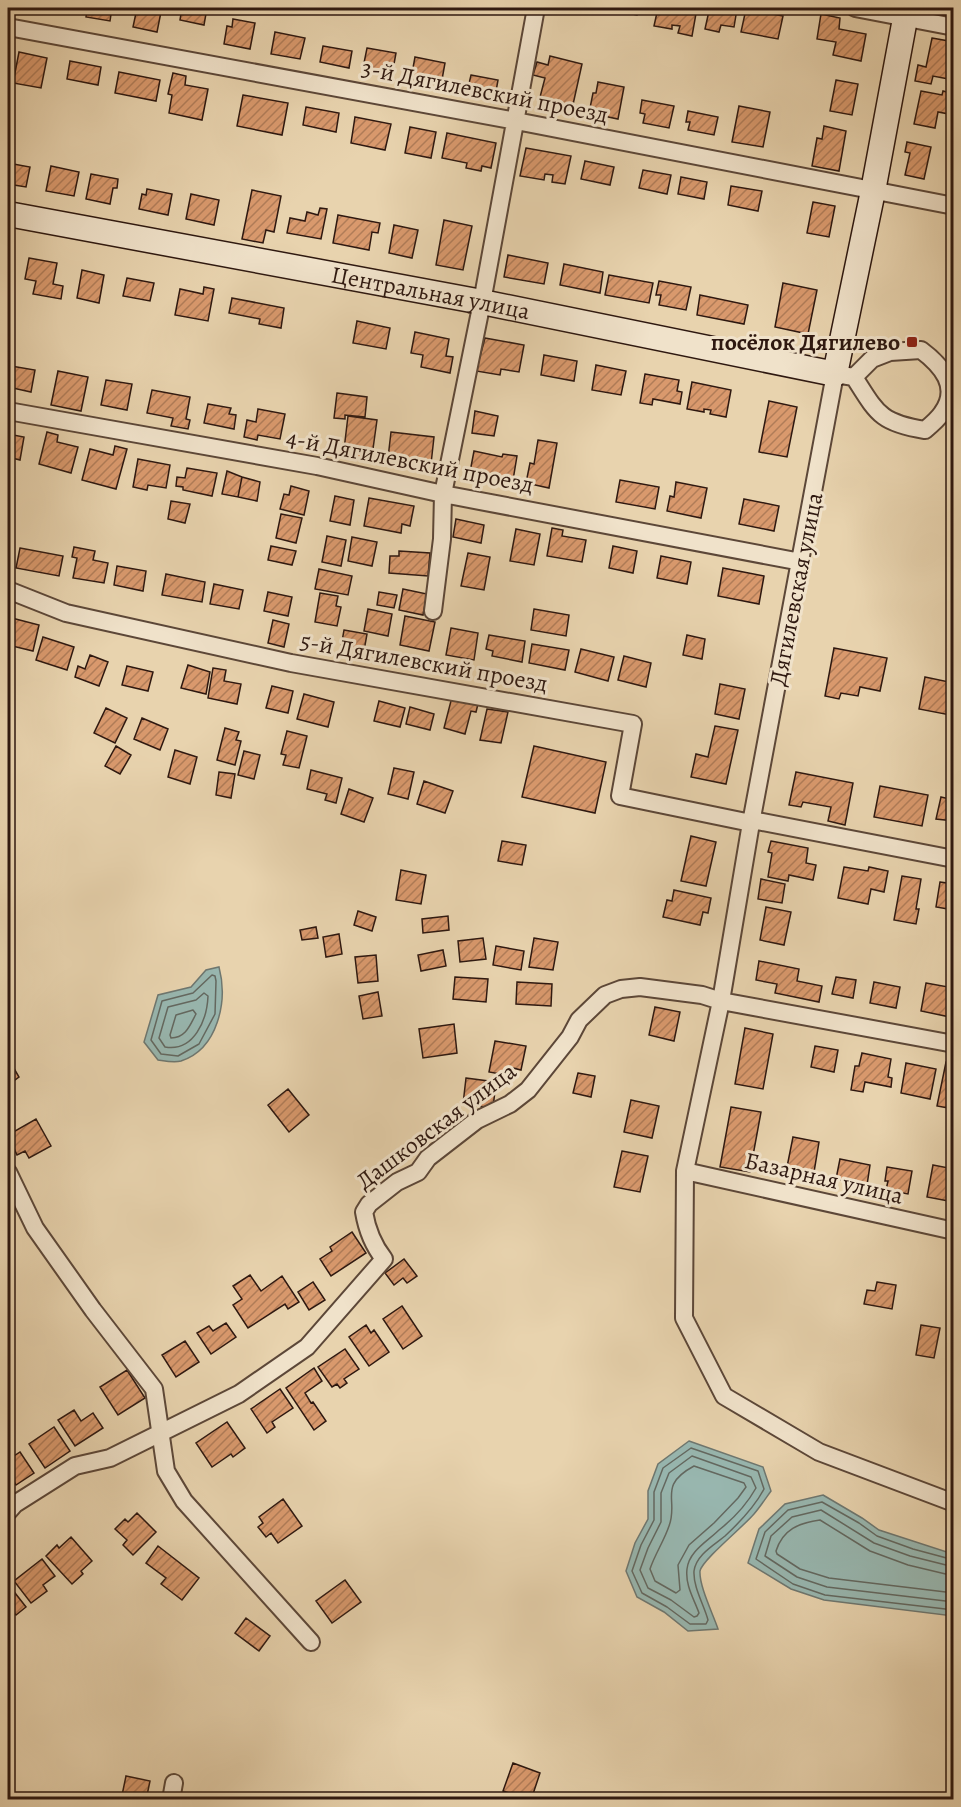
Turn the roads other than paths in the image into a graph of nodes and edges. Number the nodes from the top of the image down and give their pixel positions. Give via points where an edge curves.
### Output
1 (536, 8) edge
2 (855, 8) edge
3 (906, 12) edge
4 (8, 27) edge
5 (954, 27) edge
6 (516, 121) junction
7 (873, 191) junction
8 (954, 206) edge
9 (8, 214) edge
10 (482, 302) junction
11 (845, 376) junction
12 (8, 411) edge
13 (443, 494) junction
14 (801, 562) junction
15 (8, 590) edge
16 (433, 611) dead end
17 (751, 822) junction
18 (954, 859) edge
19 (721, 1001) junction
20 (954, 1044) edge
21 (685, 1171) junction
22 (8, 1172) edge
23 (954, 1231) edge
24 (162, 1433) junction
25 (954, 1503) edge
26 (8, 1512) edge
27 (311, 1642) dead end

1 - 6 street
2 - 3 street
3 - 5 street
3 - 7 street, Дягилевская улица
4 - 6 street, 3-й Дягилевский проезд
6 - 7 street, 3-й Дягилевский проезд
6 - 10 street
7 - 8 street, 3-й Дягилевский проезд
7 - 11 street, Дягилевская улица
9 - 10 street, Центральная улица
10 - 11 street, Центральная улица
10 - 13 street
11 - 11 street via 877,412 902,426 925,430 943,412 950,395 947,376 921,350 890,352
11 - 14 street, Дягилевская улица
12 - 13 street, 4-й Дягилевский проезд via 316,466
13 - 14 street, 4-й Дягилевский проезд
13 - 16 street
14 - 17 street, Дягилевская улица
15 - 17 street, 5-й Дягилевский проезд via 66,613 280,660 633,724 620,796
17 - 18 street
17 - 19 street, Дягилевская улица
19 - 20 street
19 - 21 street, Дягилевская улица
19 - 24 street, Дашковская улица via 640,987 621,989 600,1000 579,1020 528,1090 477,1120 428,1158 418,1172 397,1182 369,1204 364,1212 366,1225 384,1259 307,1347 239,1394
21 - 23 street, Базарная улица
21 - 25 street, Дягилевская улица via 684,1318 724,1396 819,1452
22 - 24 street via 35,1228 153,1389
24 - 26 street, Дашковская улица via 110,1458 75,1466
24 - 27 street via 166,1471 184,1501

